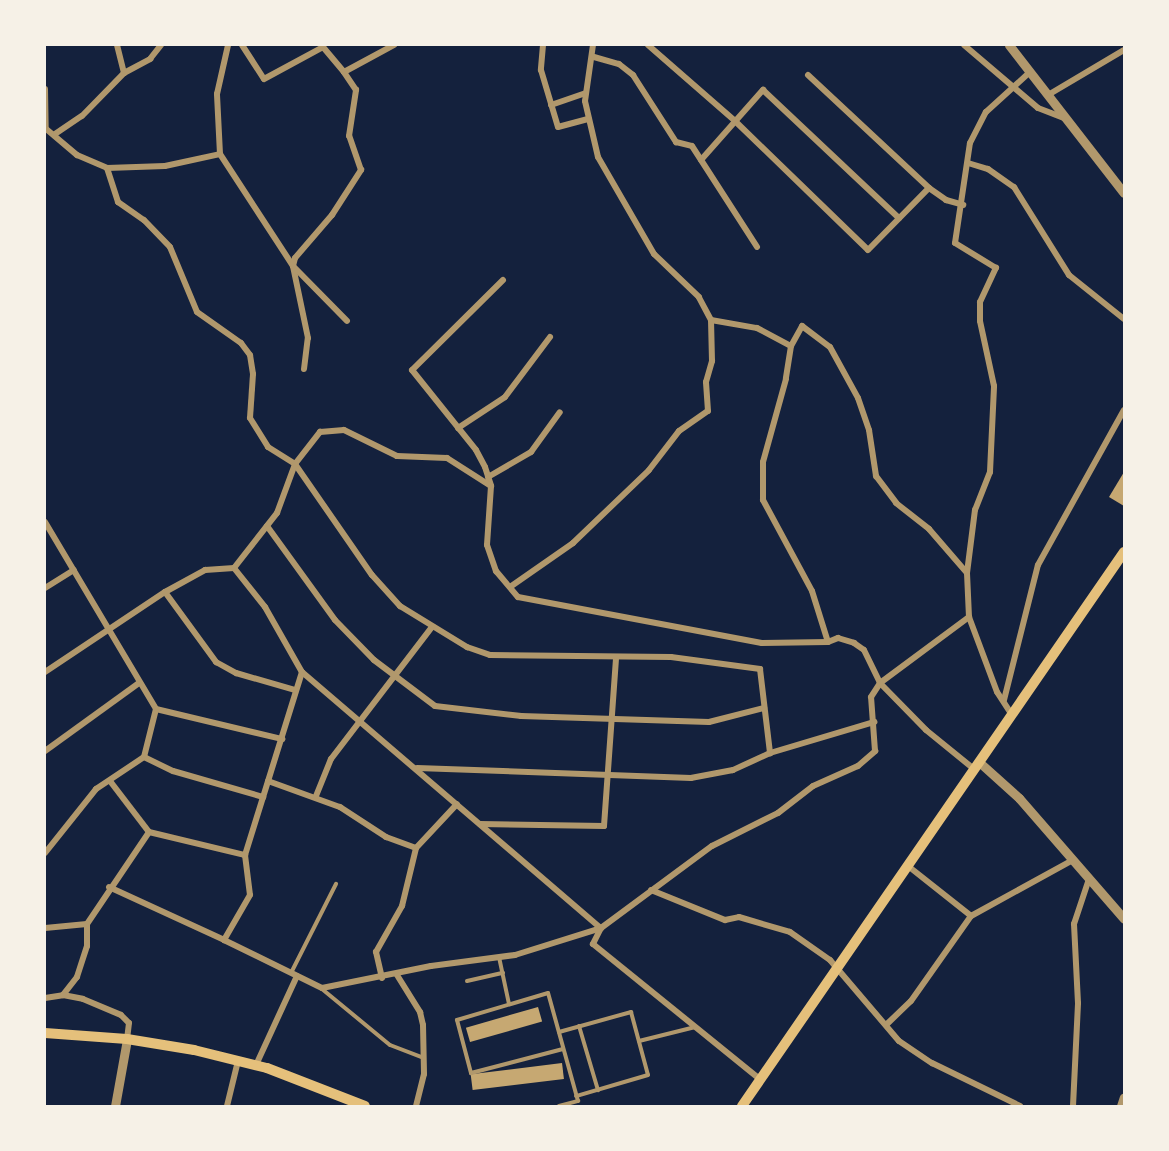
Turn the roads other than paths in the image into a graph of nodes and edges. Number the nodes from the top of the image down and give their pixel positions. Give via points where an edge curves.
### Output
1 (117, 45) edge
2 (161, 45) edge
3 (228, 45) edge
4 (242, 45) edge
5 (394, 45) edge
6 (543, 45) edge
7 (593, 45) edge
8 (648, 45) edge
9 (964, 45) edge
10 (1009, 45) edge
11 (1124, 50) edge
12 (594, 57) junction
13 (344, 72) junction
14 (1030, 72) junction
15 (124, 73) junction
16 (808, 75) dead end
17 (1010, 87) junction
18 (45, 89) edge
19 (585, 93) junction
20 (1048, 95) junction
21 (551, 105) junction
22 (587, 119) junction
23 (1067, 119) junction
24 (735, 121) junction
25 (45, 128) edge
26 (55, 134) junction
27 (220, 154) junction
28 (701, 160) junction
29 (968, 163) junction
30 (107, 168) junction
31 (929, 188) junction
32 (1124, 193) edge
33 (963, 205) junction
34 (899, 218) junction
35 (757, 248) dead end
36 (293, 266) junction
37 (503, 280) dead end
38 (1124, 319) edge
39 (711, 320) junction
40 (347, 321) dead end
41 (550, 338) dead end
42 (791, 346) junction
43 (304, 369) dead end
44 (1124, 410) edge
45 (560, 412) dead end
46 (458, 428) junction
47 (295, 464) junction
48 (488, 477) junction
49 (490, 486) junction
50 (45, 522) edge
51 (267, 526) junction
52 (1124, 552) edge
53 (234, 568) junction
54 (74, 570) junction
55 (967, 573) junction
56 (510, 586) junction
57 (45, 588) edge
58 (165, 592) junction
59 (969, 617) junction
60 (109, 627) junction
61 (432, 627) junction
62 (828, 642) junction
63 (616, 658) junction
64 (45, 672) edge
65 (302, 672) junction
66 (394, 674) junction
67 (139, 683) junction
68 (880, 683) junction
69 (295, 690) junction
70 (1004, 700) junction
71 (764, 708) junction
72 (156, 709) junction
73 (1012, 715) junction
74 (613, 719) junction
75 (874, 722) junction
76 (358, 723) junction
77 (282, 739) junction
78 (45, 751) edge
79 (770, 753) junction
80 (144, 757) junction
81 (976, 765) junction
82 (417, 768) junction
83 (609, 777) junction
84 (110, 781) junction
85 (268, 781) junction
86 (316, 796) junction
87 (263, 797) junction
88 (457, 804) junction
89 (480, 824) junction
90 (149, 832) junction
91 (416, 848) junction
92 (45, 853) edge
93 (245, 855) junction
94 (1073, 860) junction
95 (908, 866) junction
96 (1089, 879) junction
97 (336, 884) dead end
98 (109, 887) junction
99 (651, 890) junction
100 (971, 916) junction
101 (1124, 919) edge
102 (87, 924) junction
103 (45, 928) edge
104 (601, 928) junction
105 (224, 940) junction
106 (500, 957) junction
107 (837, 969) junction
108 (503, 973) junction
109 (294, 974) junction
110 (397, 975) junction
111 (382, 978) junction
112 (466, 981) dead end
113 (322, 988) junction
114 (63, 995) junction
115 (45, 998) edge
116 (509, 1004) junction
117 (887, 1024) junction
118 (579, 1026) junction
119 (695, 1027) junction
120 (559, 1032) junction
121 (45, 1033) edge
122 (127, 1039) junction
123 (639, 1041) junction
124 (564, 1049) junction
125 (424, 1058) junction
126 (238, 1061) junction
127 (256, 1065) junction
128 (760, 1079) junction
129 (598, 1090) junction
130 (576, 1096) junction
131 (1124, 1097) edge
132 (115, 1106) edge
133 (227, 1106) edge
134 (366, 1106) edge
135 (416, 1106) edge
136 (559, 1106) edge
137 (742, 1106) edge
138 (1020, 1106) edge
139 (1073, 1106) edge
140 (1121, 1106) edge

1 - 15 street
2 - 15 street via 150,59
3 - 27 street via 217,94
4 - 13 street via 264,79 323,47
5 - 13 street
6 - 21 street via 541,70
7 - 12 street
8 - 24 street
9 - 17 street
10 - 14 street
11 - 20 street
12 - 19 street
12 - 28 street via 619,64 633,75 676,142 692,146
13 - 36 street via 356,90 349,136 361,170
14 - 17 street
14 - 20 street
15 - 26 street via 82,116
16 - 31 street
17 - 23 street via 1038,108
17 - 29 street via 986,112 970,143
18 - 25 street
19 - 21 street
19 - 22 street
20 - 23 street
21 - 22 street via 558,127
22 - 39 street via 598,157 654,254 699,297
23 - 32 street
24 - 28 street
24 - 34 street via 763,90
24 - 34 street via 868,250
25 - 26 street
26 - 30 street via 77,155
27 - 30 street via 165,166
27 - 36 street
28 - 35 street
29 - 33 street
29 - 38 street via 988,169 1014,187 1069,275
30 - 47 street via 118,202 144,220 170,248 197,312 241,343 250,355 250,418 268,447
31 - 33 street via 946,200
31 - 34 street
33 - 55 street via 955,243 996,268 980,302 980,321 994,386 990,472 975,510
36 - 40 street
36 - 43 street via 308,338
37 - 46 street via 412,370
39 - 42 street via 757,328
39 - 56 street via 708,411 679,431 650,470 573,543
41 - 46 street via 505,397
42 - 55 street via 802,326 830,347 858,398 869,430 876,477 896,503 929,529
42 - 62 street via 786,380 762,462 764,501 812,591
44 - 70 street via 1038,565
45 - 48 street via 531,452
46 - 48 street via 476,450
47 - 49 street via 320,432 334,428 397,456 447,458
47 - 51 street via 277,513
47 - 61 street via 372,574 400,606
48 - 49 street
49 - 56 street via 487,545 496,571
50 - 54 street
51 - 53 street
51 - 66 street via 335,620
52 - 73 main road
53 - 58 street via 206,570
53 - 65 street via 265,607
54 - 57 street
54 - 60 street
55 - 59 street
56 - 62 street via 518,597 762,643
58 - 60 street
58 - 69 street via 216,662 236,673
59 - 68 street
59 - 70 street via 997,692
60 - 64 street
60 - 67 street
61 - 63 street via 490,655
61 - 66 street
62 - 68 street via 838,638 864,650
63 - 71 street via 671,657 760,669
63 - 74 street
65 - 69 street
65 - 76 street
66 - 74 street via 435,706 472,712
66 - 76 street
67 - 72 street
67 - 78 street
68 - 75 street via 871,697
68 - 81 street via 926,730
69 - 77 street
70 - 73 street
71 - 74 street via 709,722
71 - 79 street
72 - 77 street
72 - 80 street
73 - 81 main road
74 - 83 street
75 - 79 street
75 - 99 street via 875,751 858,766 813,786 778,813 712,846
76 - 82 street
76 - 86 street via 331,759
77 - 85 street
79 - 83 street via 733,770 691,778
80 - 84 street
80 - 87 street via 173,771
81 - 94 street via 1019,798
81 - 95 main road
82 - 83 street
82 - 88 street
83 - 89 street via 604,826
84 - 90 street
84 - 92 street via 96,789
85 - 86 street
85 - 87 street
86 - 91 street via 386,837
87 - 93 street
88 - 89 street
88 - 91 street
89 - 104 street
90 - 93 street
90 - 98 street
91 - 111 street via 402,906 376,952
93 - 105 street via 250,895
94 - 96 street
94 - 100 street
95 - 100 street
95 - 107 main road
96 - 101 street
96 - 139 street via 1074,924 1078,1003
97 - 109 lane
98 - 102 street
98 - 105 street
99 - 104 street
99 - 107 street via 725,920 739,917 790,932
100 - 117 street via 911,1001
102 - 103 street
102 - 114 street via 87,946 77,977
104 - 106 street via 555,945
104 - 119 street via 593,944
105 - 109 street
106 - 108 lane
106 - 110 street
107 - 117 street
107 - 128 main road
108 - 112 lane
108 - 116 lane
109 - 113 street
109 - 127 street
110 - 111 street
110 - 125 street via 420,1012
111 - 113 street
113 - 125 lane via 390,1045
114 - 115 street
114 - 122 street via 121,1015 129,1023
116 - 120 lane via 548,993
116 - 124 lane via 457,1020 471,1073
117 - 138 street via 899,1041 932,1063
118 - 120 lane
118 - 123 lane via 631,1012
118 - 129 lane
119 - 123 lane
119 - 128 street
120 - 124 lane
121 - 122 main road
122 - 126 main road
122 - 132 street
123 - 129 lane via 648,1075
124 - 130 lane
125 - 135 street
126 - 127 main road
126 - 133 street
127 - 134 main road
128 - 137 main road
129 - 130 lane
130 - 136 lane via 578,1101
131 - 140 street

